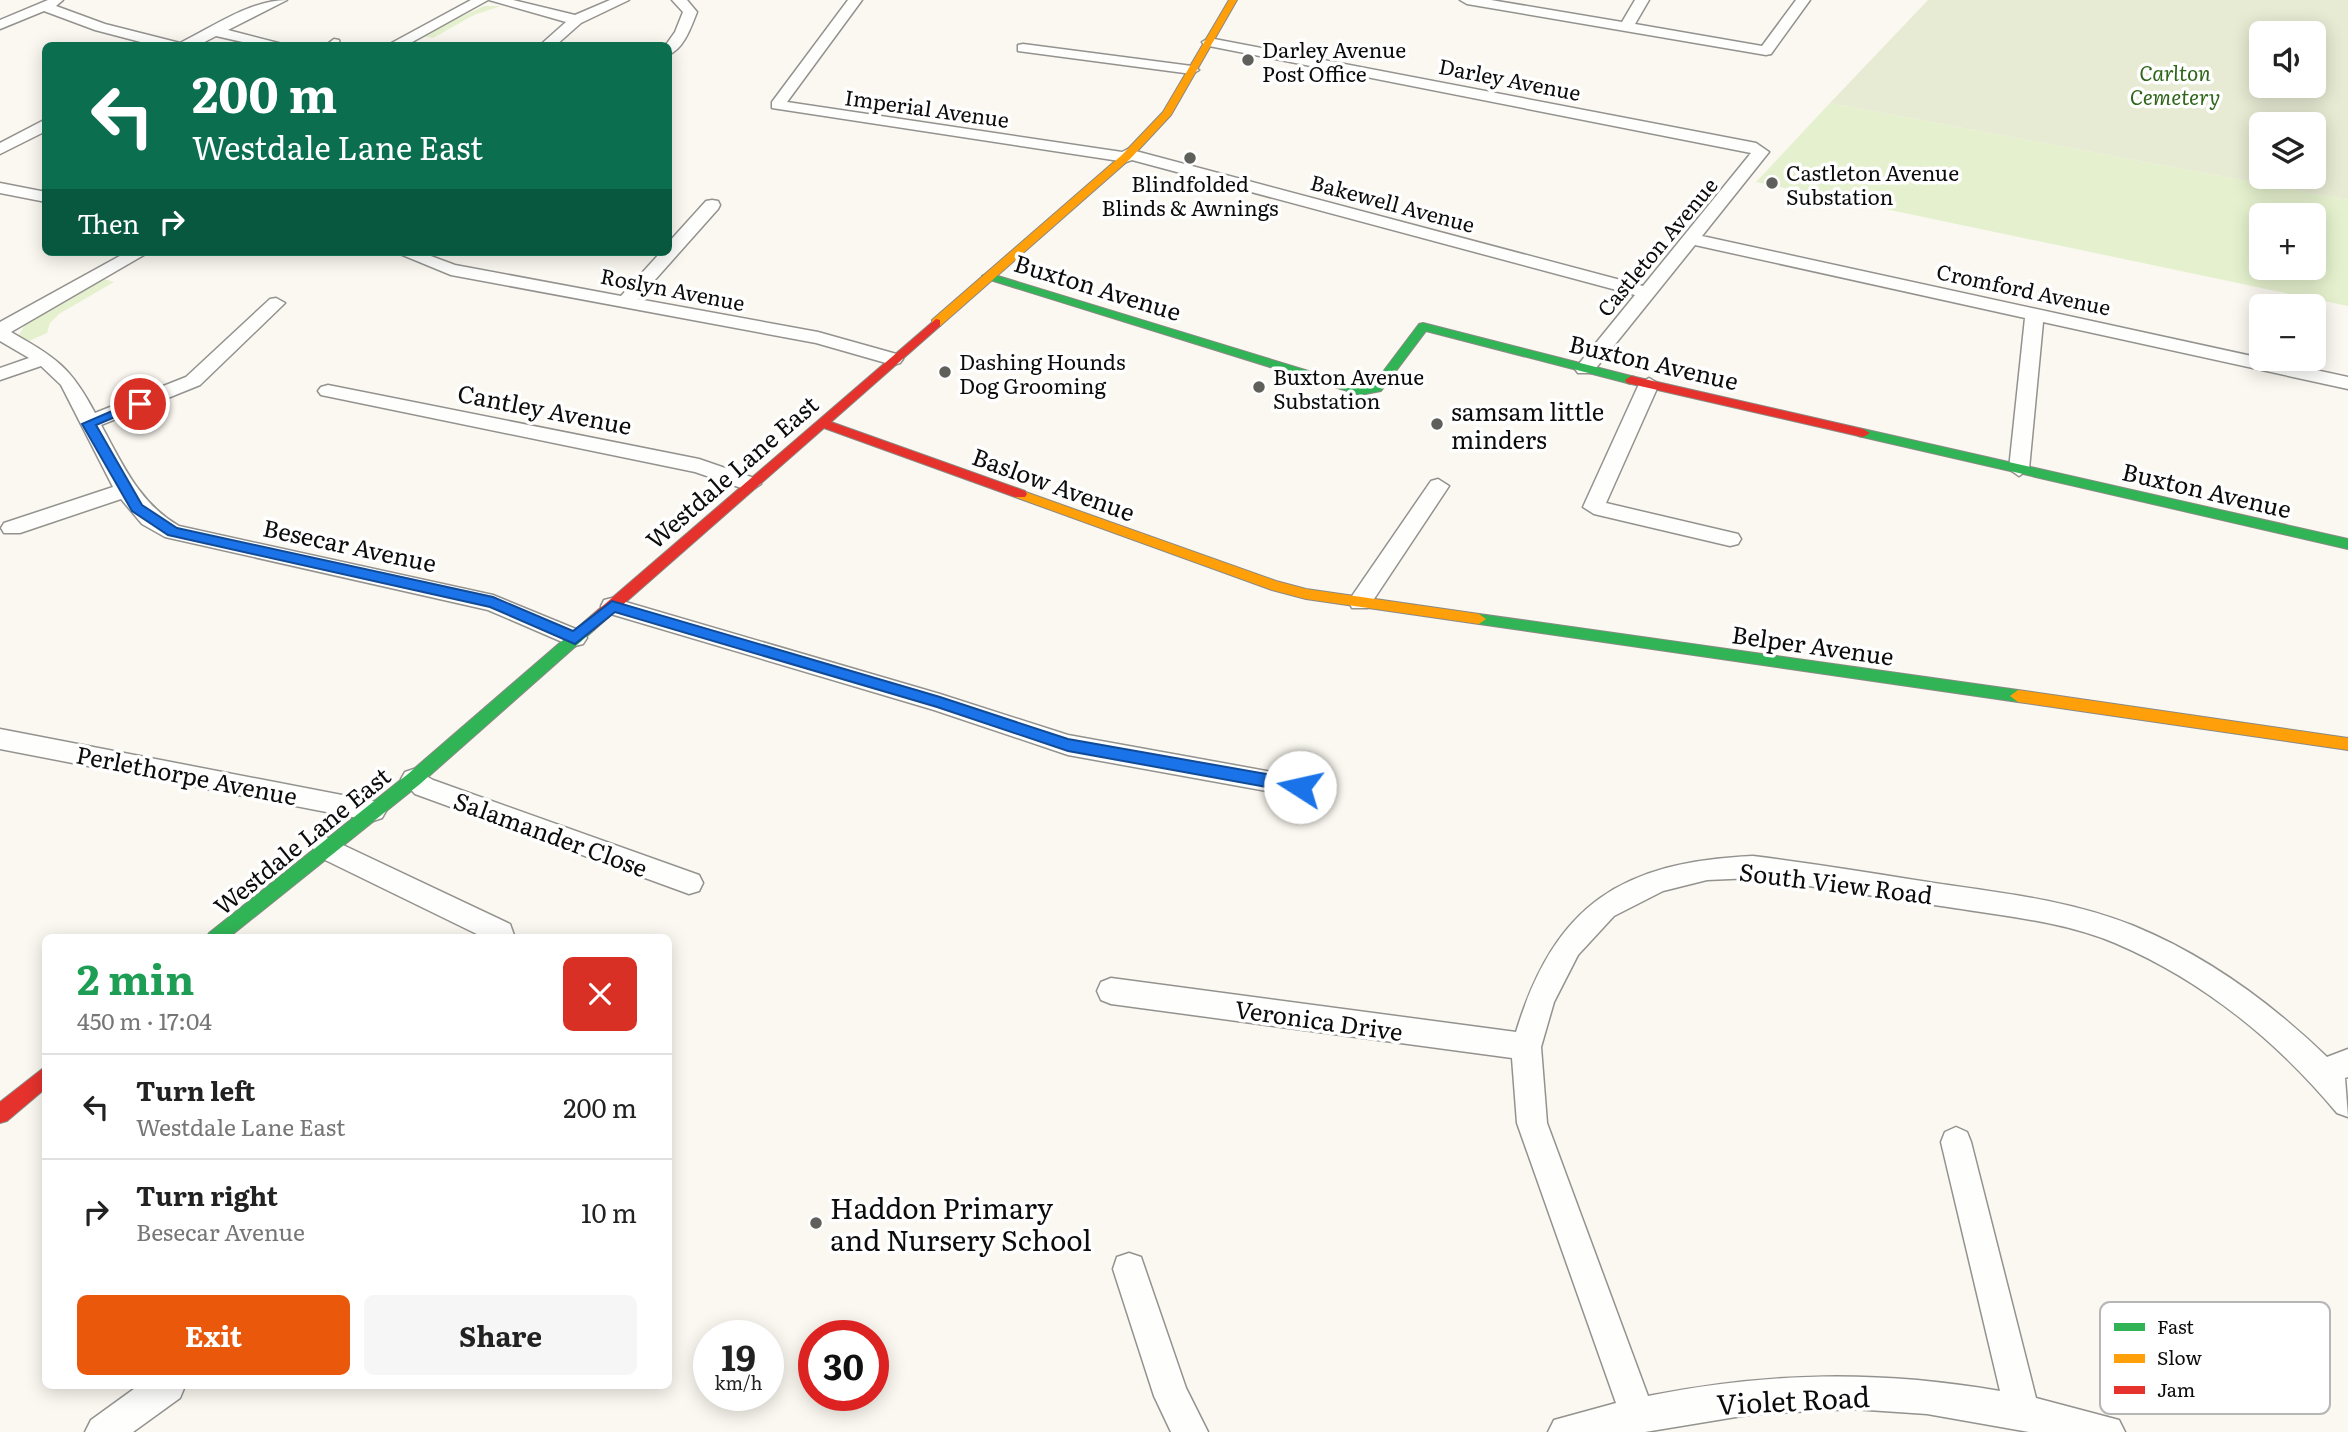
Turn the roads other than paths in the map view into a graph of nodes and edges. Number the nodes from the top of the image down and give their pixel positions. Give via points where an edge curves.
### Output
1 (60, 0) edge
2 (481, 0) edge
3 (496, 0) edge
4 (622, 0) edge
5 (679, 0) edge
6 (855, 0) edge
7 (1233, 0) edge
8 (1468, 0) edge
9 (1642, 0) edge
10 (1803, 0) edge
11 (274, 1) edge
12 (43, 6) junction
13 (576, 20) junction
14 (0, 25) edge
15 (1626, 27) junction
16 (210, 31) junction
17 (158, 42) edge
18 (192, 42) edge
19 (264, 42) edge
20 (401, 42) edge
21 (551, 42) edge
22 (1209, 42) junction
23 (672, 46) edge
24 (1023, 48) dead end
25 (1192, 70) junction
26 (42, 126) edge
27 (8, 139) edge
28 (0, 149) edge
29 (1761, 152) joint
30 (1127, 155) junction
31 (0, 188) edge
32 (42, 196) edge
33 (712, 205) dead end
34 (1691, 239) junction
35 (672, 250) edge
36 (133, 256) edge
37 (414, 256) edge
38 (470, 256) edge
39 (667, 256) edge
40 (451, 270) junction
41 (988, 276) junction
42 (1645, 292) junction
43 (626, 302) junction
44 (276, 303) dead end
45 (2035, 313) junction
46 (0, 332) edge
47 (44, 359) junction
48 (893, 359) junction
49 (1585, 369) junction
50 (0, 374) edge
51 (2348, 383) edge
52 (1649, 384) junction
53 (328, 391) dead end
54 (821, 423) junction
55 (89, 424) junction
56 (2019, 470) junction
57 (750, 484) junction
58 (1438, 486) dead end
59 (125, 490) junction
60 (12, 528) dead end
61 (1730, 539) dead end
62 (2348, 544) edge
63 (1272, 585) joint
64 (1360, 602) junction
65 (612, 606) junction
66 (575, 638) junction
67 (0, 738) edge
68 (2348, 744) edge
69 (414, 779) junction
70 (1300, 787) dead end
71 (373, 811) junction
72 (326, 848) junction
73 (690, 883) dead end
74 (220, 934) edge
75 (500, 934) edge
76 (1111, 991) dead end
77 (1526, 1047) junction
78 (2336, 1067) edge
79 (42, 1084) edge
80 (2348, 1103) edge
81 (0, 1114) edge
82 (1956, 1142) dead end
83 (1129, 1269) dead end
84 (163, 1389) edge
85 (2022, 1412) junction
86 (1639, 1415) junction
87 (103, 1432) edge
88 (1190, 1432) edge
89 (1566, 1432) edge
90 (2107, 1432) edge

1 - 12 street
2 - 20 street
3 - 13 street
4 - 13 street
5 - 23 street via 690,12
6 - 30 street, Imperial Avenue via 777,105
7 - 22 street, Westdale Lane East
8 - 15 street
9 - 15 street
10 - 15 street via 1766,51
11 - 16 street
12 - 14 street
12 - 17 street
13 - 21 street
16 - 18 street
16 - 19 street
22 - 25 street, Westdale Lane East
22 - 29 street, Darley Avenue via 1750,146
24 - 25 street
25 - 30 street, Westdale Lane East via 1167,113
26 - 27 street
27 - 28 street
29 - 34 street, Castleton Avenue
30 - 41 street, Westdale Lane East
30 - 42 street, Bakewell Avenue
31 - 32 street
33 - 35 street
34 - 42 street, Castleton Avenue
34 - 45 street, Cromford Avenue
36 - 46 street
37 - 40 street, Roslyn Avenue
38 - 40 street
39 - 43 street
40 - 43 street, Roslyn Avenue
41 - 48 street, Westdale Lane East
41 - 49 street, Buxton Avenue via 1360,391 1377,388 1423,327
42 - 49 street, Castleton Avenue
43 - 48 street, Roslyn Avenue via 818,338
44 - 55 street via 193,381
45 - 51 street, Cromford Avenue
45 - 56 street
46 - 47 street, Besecar Avenue
47 - 50 street
47 - 55 street, Besecar Avenue via 69,382
48 - 54 street, Westdale Lane East
49 - 52 street, Buxton Avenue
52 - 56 street, Buxton Avenue
52 - 61 street via 1594,507
53 - 57 street, Cantley Avenue via 699,466
54 - 57 street, Westdale Lane East
54 - 63 street, Baslow Avenue
55 - 59 street, Besecar Avenue
56 - 62 street, Buxton Avenue
57 - 65 street, Westdale Lane East
58 - 64 street
59 - 60 street
59 - 66 street, Besecar Avenue via 150,519 173,532 493,603
63 - 64 street, Belper Avenue
64 - 68 street, Belper Avenue
65 - 66 street, Westdale Lane East
65 - 70 street via 1068,745
66 - 69 street, Westdale Lane East
67 - 71 street, Perlethorpe Avenue
69 - 71 street, Westdale Lane East
69 - 73 street, Salamander Close via 424,787
71 - 72 street, Westdale Lane East
72 - 74 street, Westdale Lane East
72 - 75 street
76 - 77 street, Veronica Drive
77 - 78 street, South View Road via 1540,1000 1568,946 1604,908 1657,881 1707,869 1753,867 2090,922 2159,950
77 - 86 street, South View Road via 1532,1123
78 - 80 street, South View Road
79 - 81 street
82 - 85 street
83 - 88 street via 1171,1396
84 - 87 street
85 - 86 street, Violet Road via 1910,1396 1819,1392 1712,1401
85 - 90 street, Violet Road
86 - 89 street, Violet Road

